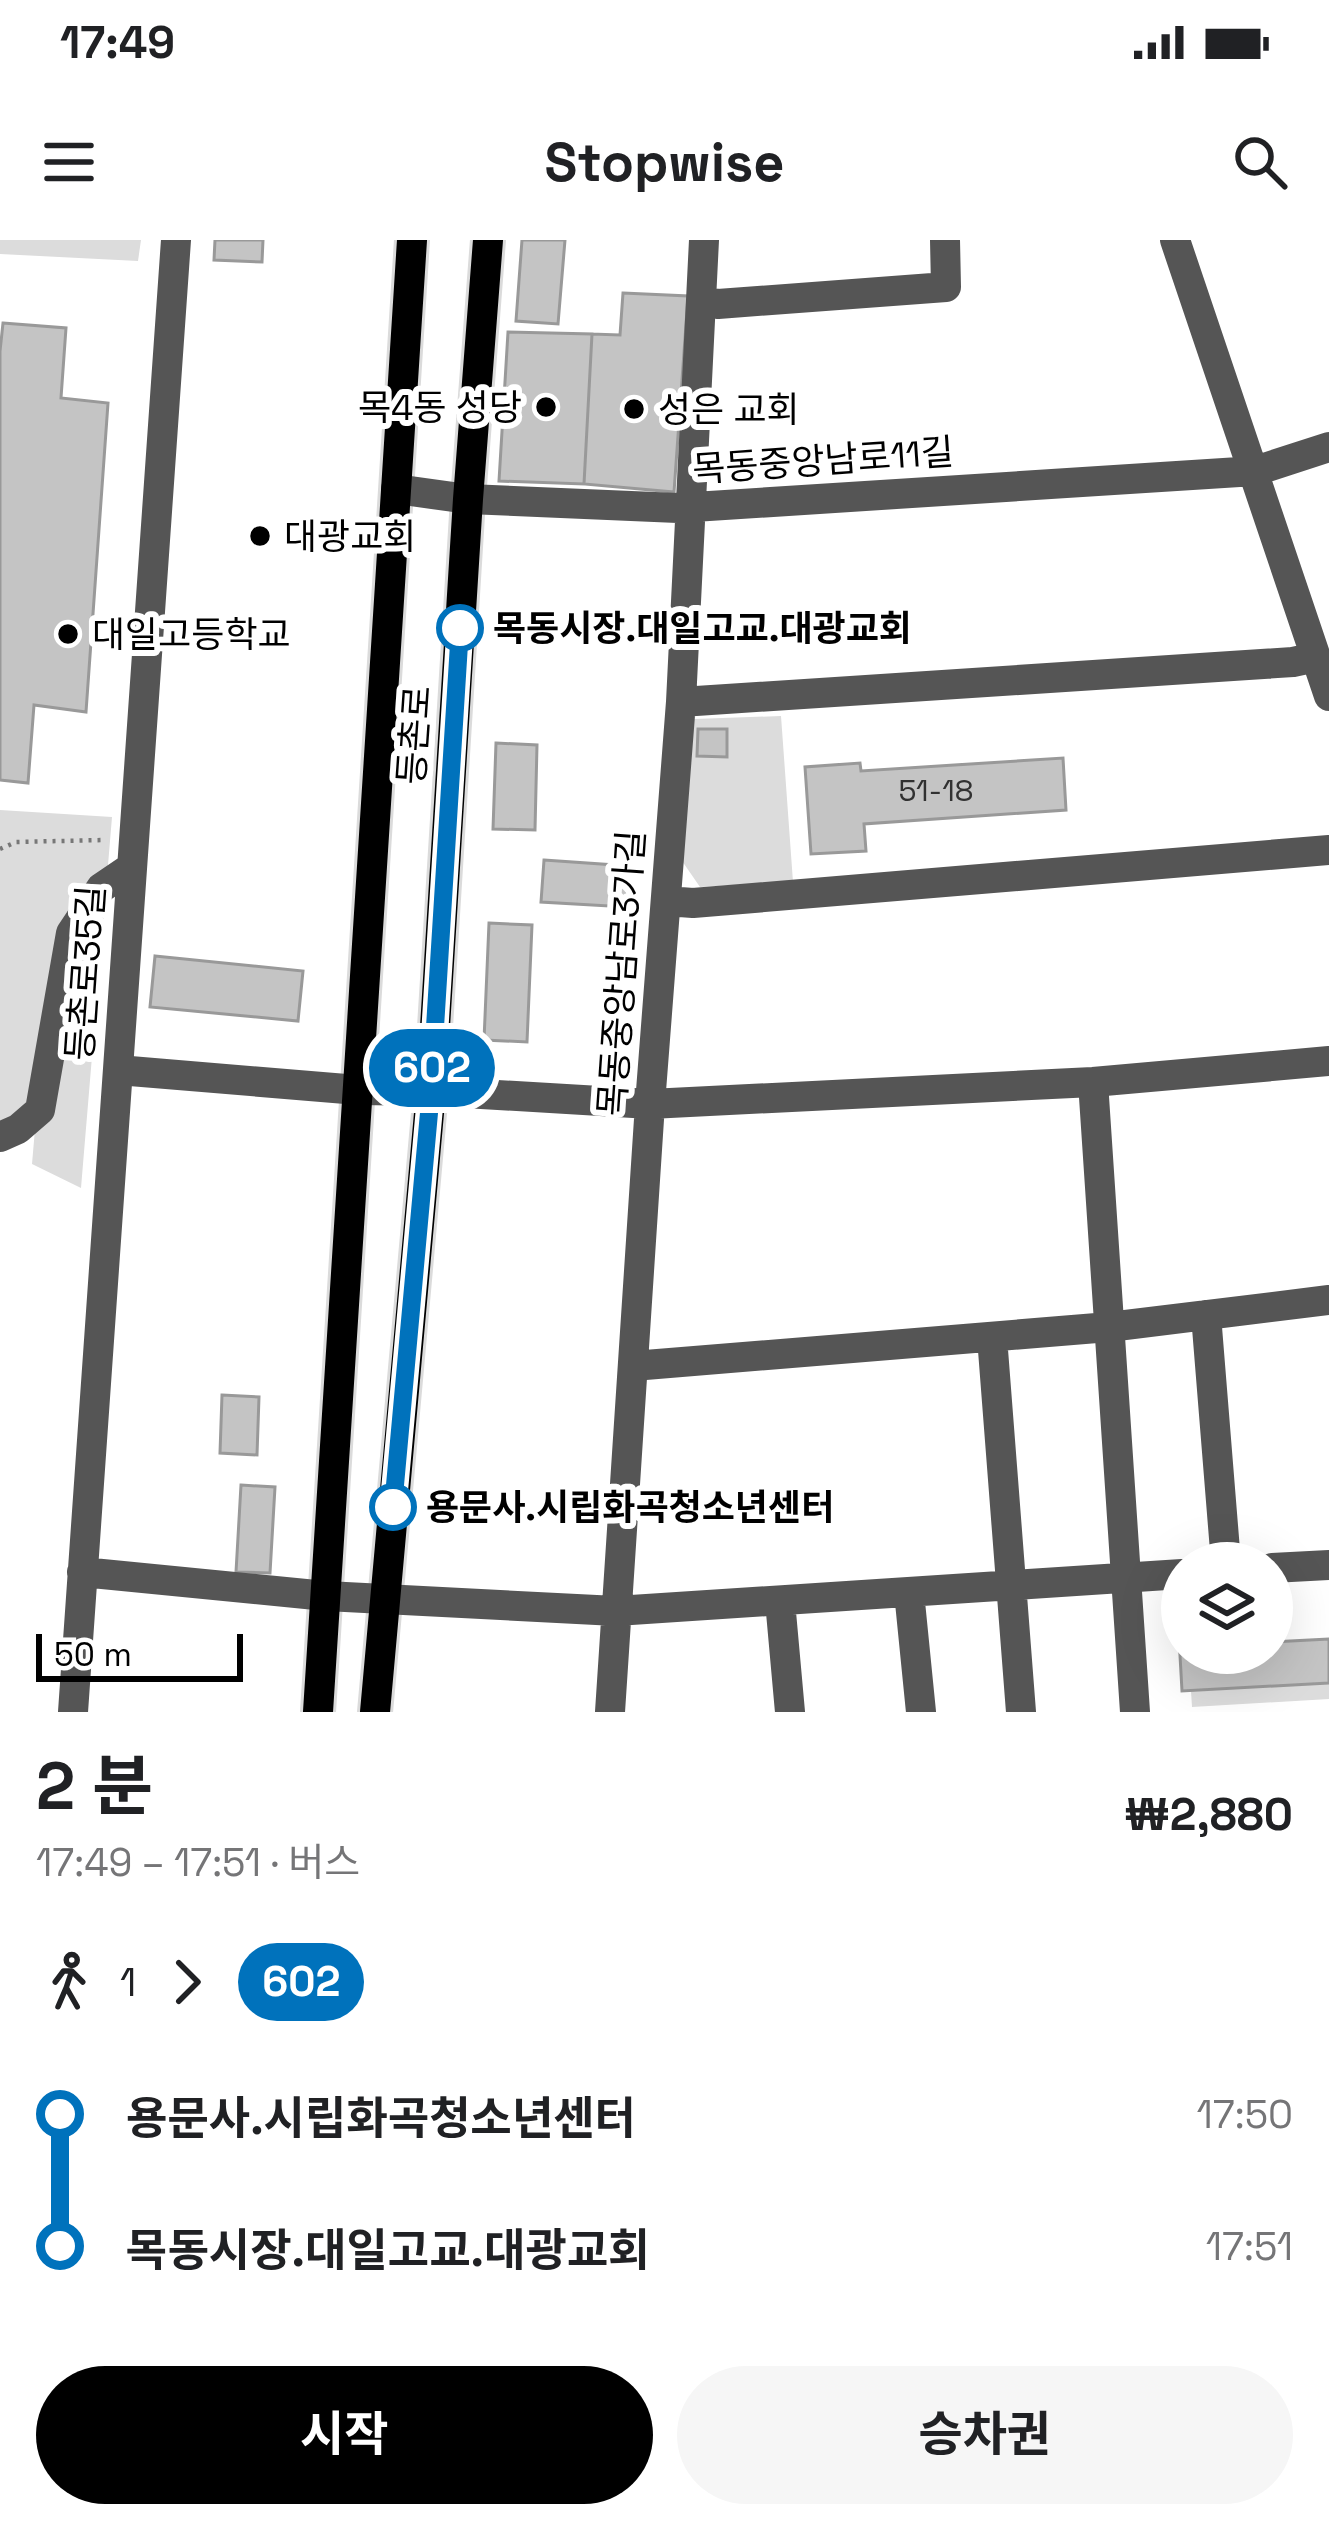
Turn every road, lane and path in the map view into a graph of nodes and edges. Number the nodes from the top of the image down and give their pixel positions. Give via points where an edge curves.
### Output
1 (176, 240) edge
2 (412, 240) edge
3 (488, 240) edge
4 (704, 240) edge
5 (945, 240) edge
6 (1174, 240) edge
7 (701, 301) junction
8 (1329, 447) edge
9 (1255, 471) junction
10 (396, 489) junction
11 (468, 499) junction
12 (692, 507) junction
13 (1316, 657) junction
14 (1329, 696) edge
15 (681, 702) junction
16 (0, 849) edge
17 (1329, 850) edge
18 (133, 853) junction
19 (666, 901) junction
20 (1329, 1061) edge
21 (118, 1070) junction
22 (1093, 1082) junction
23 (358, 1090) junction
24 (431, 1091) junction
25 (650, 1104) junction
26 (0, 1137) edge
27 (1329, 1300) edge
28 (1206, 1315) junction
29 (1109, 1327) junction
30 (992, 1337) junction
31 (633, 1366) junction
32 (1224, 1542) edge
33 (1329, 1565) edge
34 (1293, 1567) edge
35 (82, 1572) junction
36 (1161, 1576) edge
37 (1126, 1578) junction
38 (1010, 1586) junction
39 (909, 1592) junction
40 (326, 1596) junction
41 (385, 1599) junction
42 (780, 1601) junction
43 (616, 1611) junction
44 (73, 1712) edge
45 (318, 1712) edge
46 (374, 1712) edge
47 (610, 1712) edge
48 (790, 1712) edge
49 (921, 1712) edge
50 (1022, 1712) edge
51 (1136, 1712) edge

1 - 18 street, 등촌로35길
2 - 10 main road, 등촌로
3 - 11 main road, 등촌로
4 - 7 street, 목동중앙남로3가길
5 - 7 street via 946,287
6 - 9 street
7 - 12 street, 목동중앙남로3가길
8 - 9 street, 목동중앙남로11길
9 - 12 street, 목동중앙남로11길
9 - 13 street
10 - 11 street, 목동중앙남로11길
10 - 23 main road, 등촌로
11 - 12 street, 목동중앙남로11길
11 - 24 main road, 등촌로
12 - 15 street, 목동중앙남로3가길
13 - 14 street
13 - 15 street
15 - 19 street, 목동중앙남로3가길
16 - 18 path via 16,842
17 - 19 street
18 - 21 street, 등촌로35길
18 - 26 street via 71,933 40,1110
19 - 25 street, 목동중앙남로3가길
20 - 22 street
21 - 23 street
21 - 35 street, 등촌로35길
22 - 25 street
22 - 29 street
23 - 24 street
23 - 40 main road, 등촌로
24 - 25 street
24 - 41 main road, 등촌로
25 - 31 street, 목동중앙남로3가길
27 - 28 street
28 - 29 street
28 - 32 street
29 - 30 street
29 - 37 street
30 - 31 street
30 - 38 street
31 - 43 street, 목동중앙남로3가길
33 - 34 street
35 - 40 street
35 - 44 street, 등촌로35길
36 - 37 street
37 - 38 street
37 - 51 street
38 - 39 street
38 - 50 street
39 - 42 street
39 - 49 street
40 - 41 street
40 - 45 main road, 등촌로
41 - 43 street
41 - 46 main road, 등촌로
42 - 43 street
42 - 48 street
43 - 47 street, 목동중앙남로3가길

